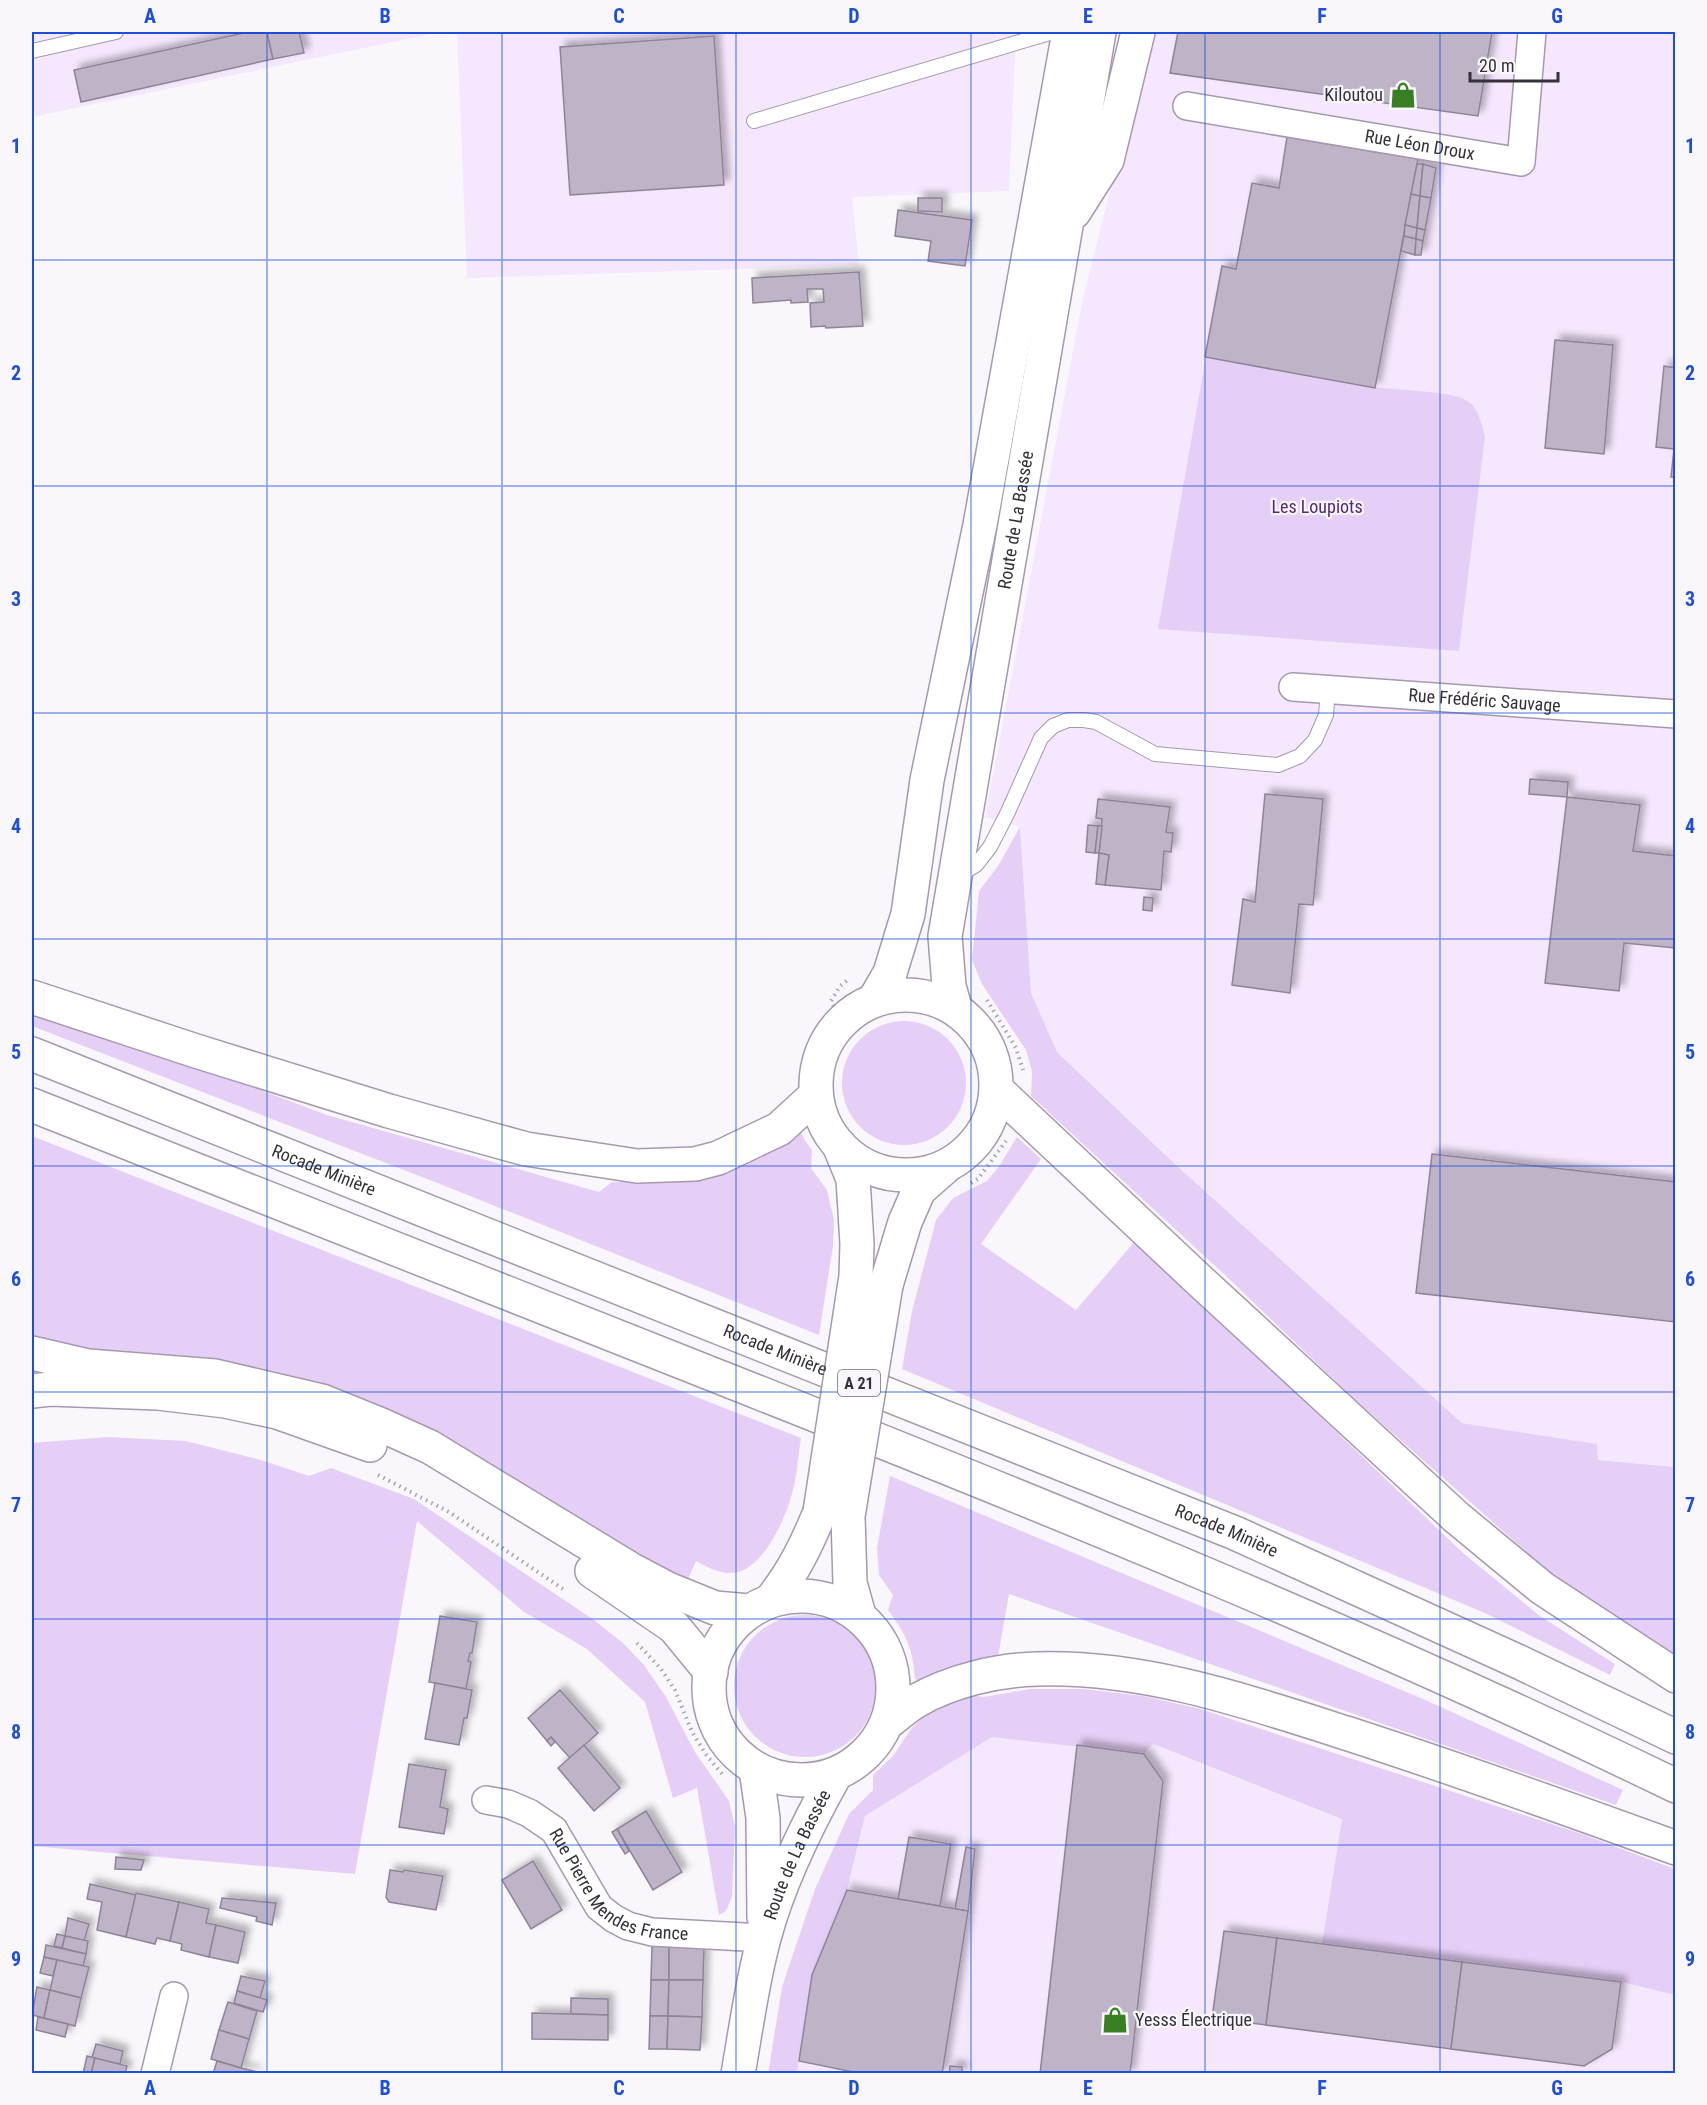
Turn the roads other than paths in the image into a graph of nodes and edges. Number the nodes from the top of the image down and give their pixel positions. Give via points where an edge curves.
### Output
1 (116, 32) edge
2 (1053, 32) edge
3 (1069, 32) edge
4 (1099, 32) edge
5 (1138, 32) edge
6 (1532, 32) edge
7 (32, 51) edge
8 (1188, 106) dead end
9 (754, 121) dead end
10 (1067, 224) junction
11 (1293, 687) dead end
12 (1328, 689) junction
13 (1676, 714) edge
14 (956, 877) junction
15 (32, 997) edge
16 (875, 999) junction
17 (969, 1001) junction
18 (32, 1054) edge
19 (1012, 1084) junction
20 (816, 1095) junction
21 (32, 1105) edge
22 (838, 1145) junction
23 (944, 1168) junction
24 (871, 1281) junction
25 (32, 1353) edge
26 (32, 1391) edge
27 (834, 1514) junction
28 (760, 1605) junction
29 (859, 1615) junction
30 (711, 1672) junction
31 (1676, 1676) edge
32 (887, 1723) junction
33 (1676, 1737) edge
34 (756, 1769) junction
35 (835, 1774) junction
36 (1676, 1786) edge
37 (486, 1800) dead end
38 (1676, 1848) edge
39 (764, 1938) junction
40 (174, 1996) dead end
41 (156, 2073) edge
42 (738, 2073) edge

1 - 7 lane
2 - 9 lane
3 - 16 main road, Route de La Bassée via 982,513 927,780 908,914 890,973
4 - 10 main road, Route de La Bassée
5 - 10 main road via 1107,160
6 - 8 street, Rue Léon Droux via 1521,162
10 - 14 main road, Route de La Bassée
11 - 12 street, Rue Frédéric Sauvage
12 - 13 street, Rue Frédéric Sauvage
12 - 14 lane via 1326,715 1315,740 1300,756 1278,765 1155,754 1096,722 1068,720 1053,726 1041,738 990,847 976,865
14 - 17 main road, Route de La Bassée via 945,936 949,986
15 - 20 main road via 389,1111 514,1146 637,1166 695,1164 717,1158 779,1129
16 - 17 main road via 916,994
16 - 20 main road via 849,1014 829,1037 818,1065
17 - 19 main road via 970,1020 991,1052 996,1070
18 - 33 main road, Rocade Minière / A 21 via 1235,1533
19 - 23 main road via 981,1136 965,1154
19 - 31 main road via 1199,1280 1456,1517 1542,1588
20 - 22 main road via 820,1114
21 - 36 main road, A 21 via 931,1461 1270,1602
22 - 23 main road via 859,1162 900,1176
22 - 24 main road via 853,1179 857,1244
23 - 24 main road via 919,1190
24 - 27 main road, bridge
25 - 28 main road via 87,1366 215,1376 322,1401 430,1447 668,1589 715,1608
26 - 30 main road via 158,1393 225,1401 278,1412 394,1454 426,1469 632,1597 674,1627
27 - 28 main road via 806,1546 786,1581
27 - 29 main road
28 - 29 main road via 801,1595 832,1600
28 - 30 main road via 731,1628 717,1648
29 - 32 main road via 877,1634 889,1658 894,1685
30 - 34 main road via 709,1700 717,1728 734,1751
32 - 35 main road via 860,1760
32 - 38 main road via 915,1701 945,1687 993,1674 1035,1669 1130,1674 1195,1687 1317,1724 1470,1773
34 - 35 main road via 782,1779 808,1781
34 - 39 main road, Route de La Bassée via 763,1818
35 - 39 main road, Route de La Bassée via 805,1829
37 - 39 street, Rue Pierre Mendes France via 529,1813 554,1830 599,1907 628,1926 652,1932
39 - 42 main road, Route de La Bassée
40 - 41 street

